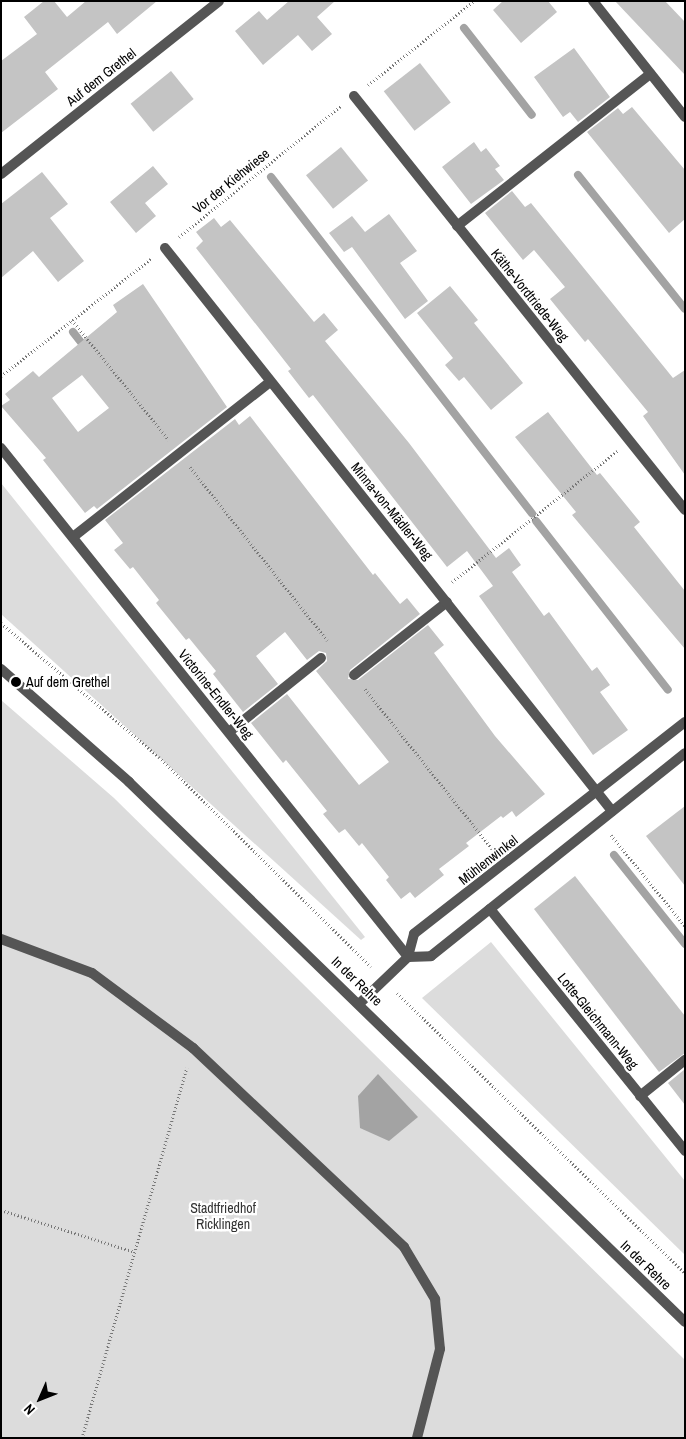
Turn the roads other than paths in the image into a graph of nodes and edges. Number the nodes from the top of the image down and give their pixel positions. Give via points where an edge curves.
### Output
1 (219, 1) edge
2 (593, 1) edge
3 (650, 74) junction
4 (354, 96) road end
5 (685, 117) edge
6 (1, 174) edge
7 (458, 226) junction
8 (165, 248) road end
9 (270, 382) junction
10 (1, 448) edge
11 (685, 510) edge
12 (73, 537) junction
13 (447, 602) junction
14 (321, 658) dead end
15 (1, 669) edge
16 (354, 675) road end
17 (685, 722) edge
18 (229, 732) junction
19 (685, 753) edge
20 (597, 791) junction
21 (612, 811) junction
22 (490, 909) junction
23 (1, 939) edge
24 (408, 957) junction
25 (360, 1003) junction
26 (685, 1060) edge
27 (640, 1096) junction
28 (685, 1151) edge
29 (685, 1322) edge
30 (417, 1438) edge

1 - 6 street, Auf dem Grethel
2 - 3 street
3 - 5 street
3 - 7 street
4 - 7 street, Käthe-Vordtriede-Weg
7 - 11 street, Käthe-Vordtriede-Weg
8 - 9 street, Minna-von-Mädler-Weg
9 - 12 street
9 - 13 street, Minna-von-Mädler-Weg
10 - 12 street, Victorine-Endler-Weg
12 - 18 street, Victorine-Endler-Weg
13 - 16 street
13 - 20 street, Minna-von-Mädler-Weg
14 - 18 street
15 - 25 street, In der Rehre via 129,782
17 - 20 street, Mühlenwinkel
18 - 24 street, Victorine-Endler-Weg
19 - 21 street
20 - 21 street
20 - 24 street, Mühlenwinkel via 414,934
21 - 22 street
22 - 24 street via 431,956
22 - 27 street, Lotte-Gleichmann-Weg
23 - 30 street via 92,973 193,1048 404,1247 435,1300 440,1349
24 - 25 street, Mühlenwinkel
25 - 29 street, In der Rehre
26 - 27 street
27 - 28 street, Lotte-Gleichmann-Weg

